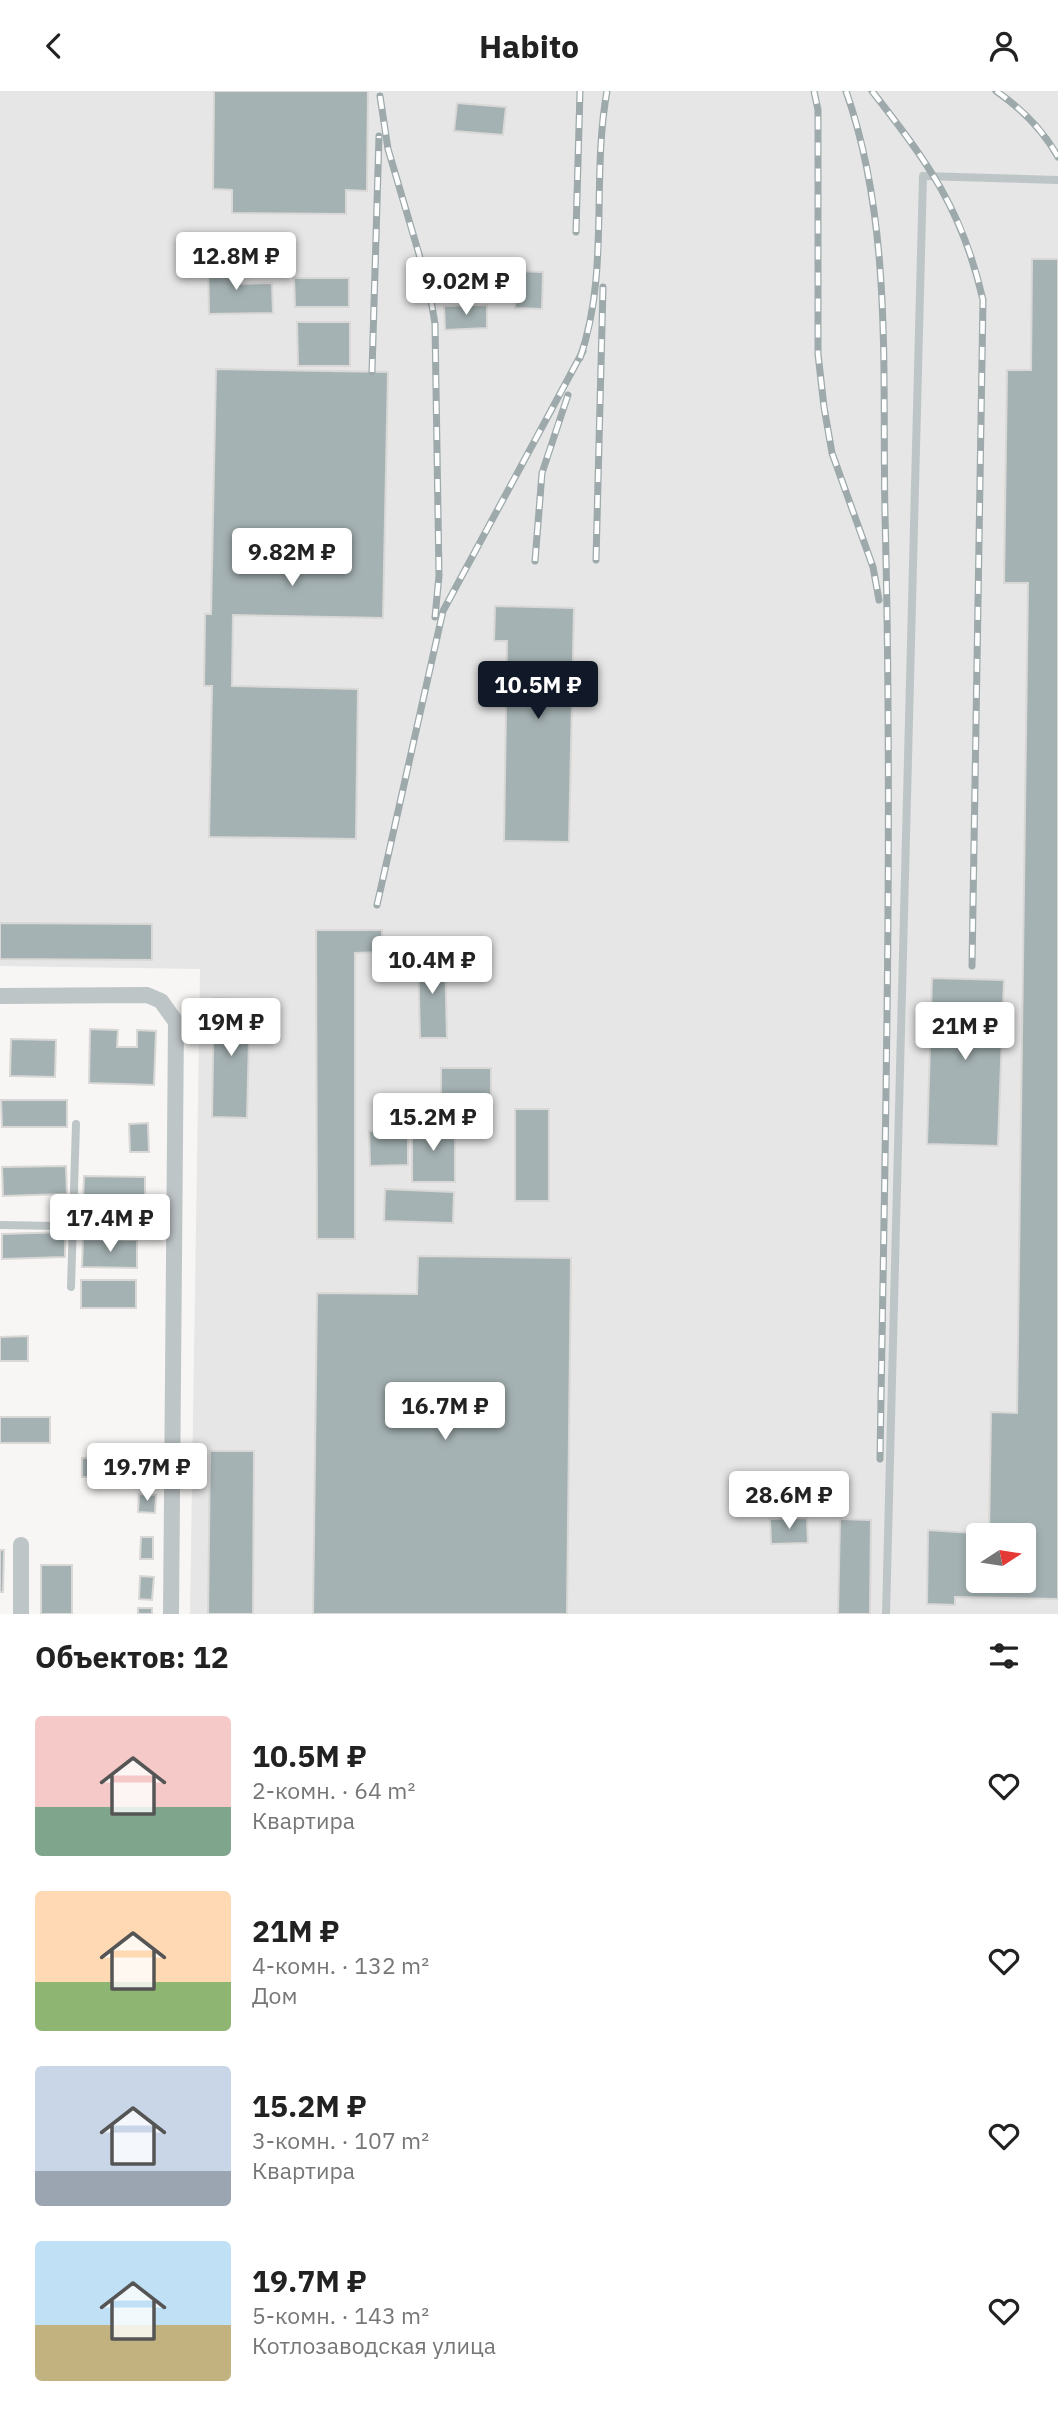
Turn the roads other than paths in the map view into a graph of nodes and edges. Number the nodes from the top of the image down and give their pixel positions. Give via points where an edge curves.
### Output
1 (1058, 180) edge
2 (0, 996) edge
3 (76, 1124) dead end
4 (0, 1225) edge
5 (73, 1226) junction
6 (174, 1228) junction
7 (71, 1287) dead end
8 (21, 1545) dead end
9 (21, 1614) edge
10 (171, 1614) edge
11 (886, 1614) edge

1 - 11 lane via 923,176
2 - 6 street via 147,995 169,1009 176,1022
3 - 5 lane
4 - 5 lane
5 - 6 lane
5 - 7 lane
6 - 10 street
8 - 9 street

